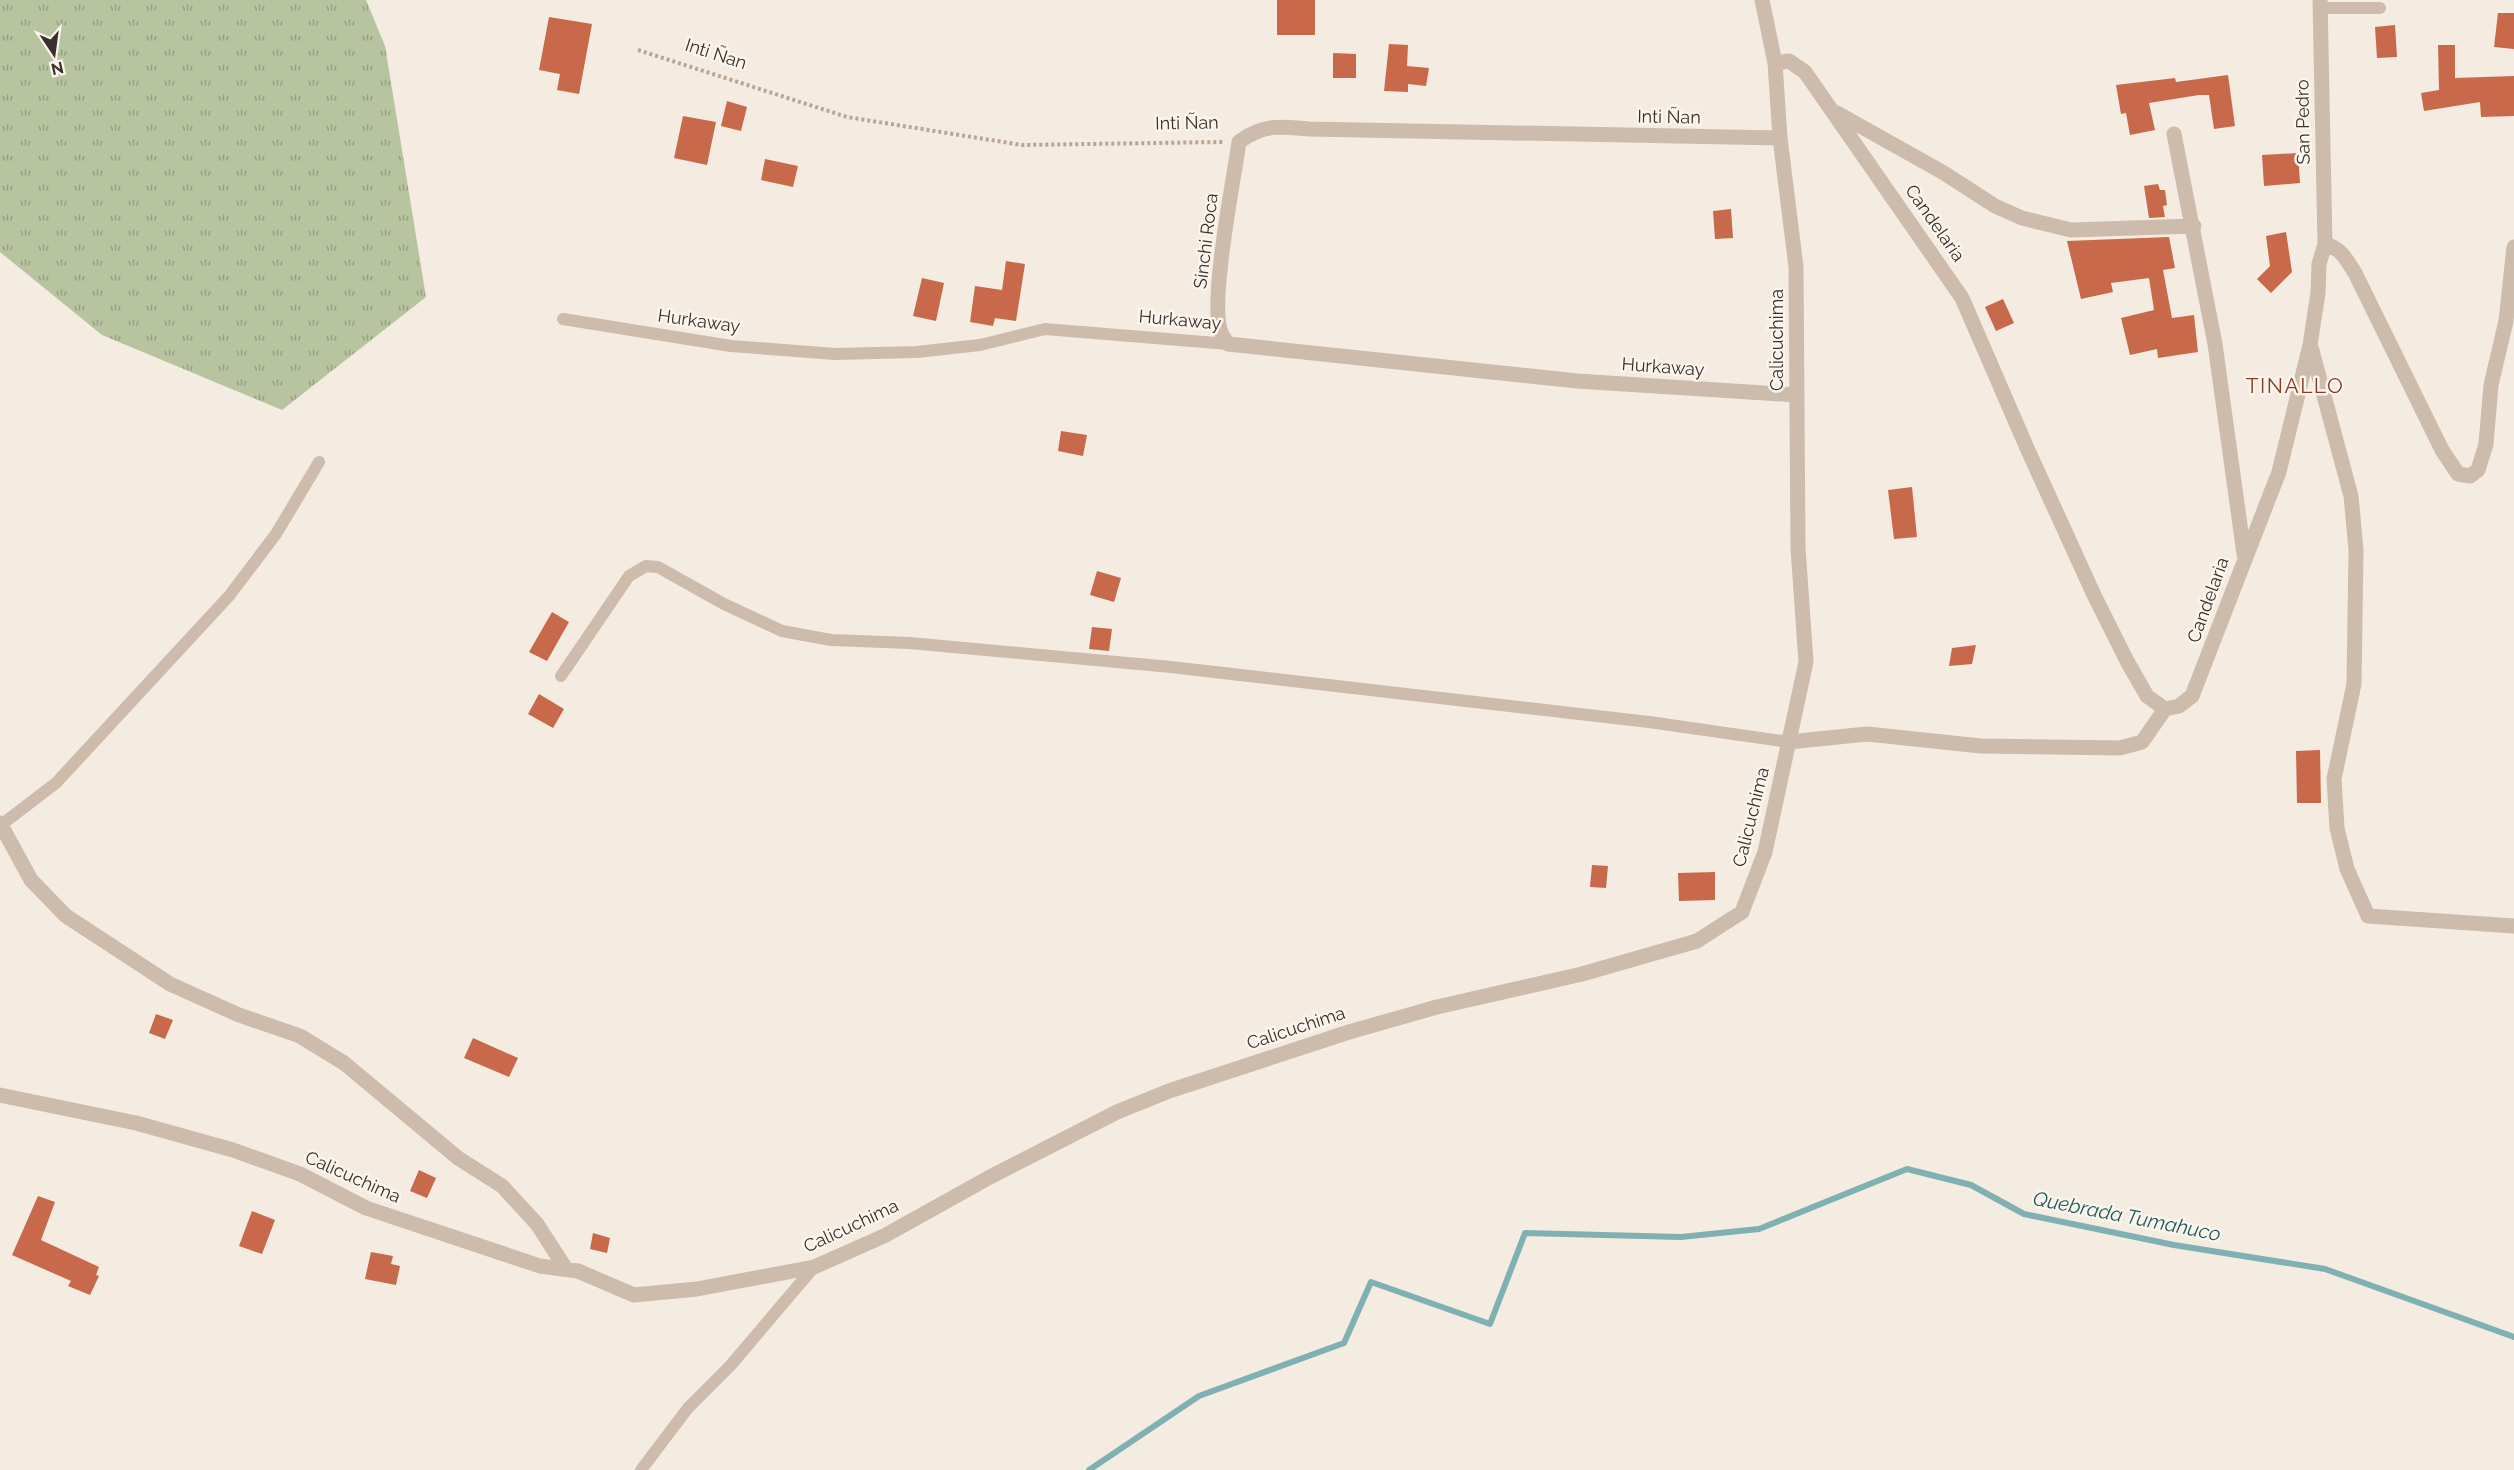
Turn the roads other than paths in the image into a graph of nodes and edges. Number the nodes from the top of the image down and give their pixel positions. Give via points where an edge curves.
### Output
1 (1762, 0) edge
2 (2320, 4) edge
3 (2380, 8) dead end
4 (1775, 63) junction
5 (1832, 110) junction
6 (2174, 134) dead end
7 (1780, 138) junction
8 (1239, 142) joint
9 (2194, 226) junction
10 (2325, 244) junction
11 (2514, 247) edge
12 (563, 318) dead end
13 (1228, 344) junction
14 (2310, 345) junction
15 (1797, 395) junction
16 (319, 462) dead end
17 (2244, 557) junction
18 (561, 676) dead end
19 (2165, 709) junction
20 (1789, 742) junction
21 (1, 824) edge
22 (2514, 926) edge
23 (0, 1095) edge
24 (814, 1267) junction
25 (566, 1269) junction
26 (641, 1470) edge

1 - 4 street, Calicuchima
2 - 3 lane
2 - 10 street, San Pedro
4 - 5 street, Candelaria via 1790,61 1798,65
4 - 7 street, Calicuchima
5 - 9 street via 2022,218 2071,230
5 - 19 street, Candelaria via 1962,298 2099,605 2148,696
6 - 9 street
7 - 8 street, Inti Ñan via 1309,129 1273,125 1252,131
7 - 15 street, Calicuchima via 1796,267
8 - 13 street, Sinchi Roca via 1218,314 1220,331
9 - 17 street via 2215,344
10 - 11 street via 2342,252 2442,450 2458,474 2470,476 2478,470 2486,444 2491,385 2506,321
10 - 14 street, Candelaria
12 - 13 lane, Hurkaway via 731,346 835,354 917,352 980,345 1045,328
13 - 15 street, Hurkaway via 1576,381
14 - 17 street, Candelaria via 2279,472
14 - 22 street via 2351,496 2356,550 2354,684 2334,779 2337,828 2347,869 2368,916
15 - 20 street, Calicuchima via 1798,548 1806,663
16 - 21 lane via 276,534 229,596 56,783
17 - 19 street, Candelaria via 2192,696 2180,706
18 - 20 lane via 629,576 646,566 658,567 782,631 831,640 910,643 1171,667 1650,722
19 - 20 street via 2142,742 2120,748 1981,746 1867,734
20 - 24 street, Calicuchima via 1765,852 1742,912 1697,941 1349,1032 1169,1091 1117,1112 884,1236
21 - 25 street via 31,880 66,916 170,984 239,1015 300,1036 344,1063 458,1158 502,1186 537,1224
23 - 25 street, Calicuchima via 136,1123 233,1150 300,1174 366,1208 540,1266
24 - 25 street, Calicuchima via 697,1289 634,1295
24 - 26 lane via 730,1366 687,1407

